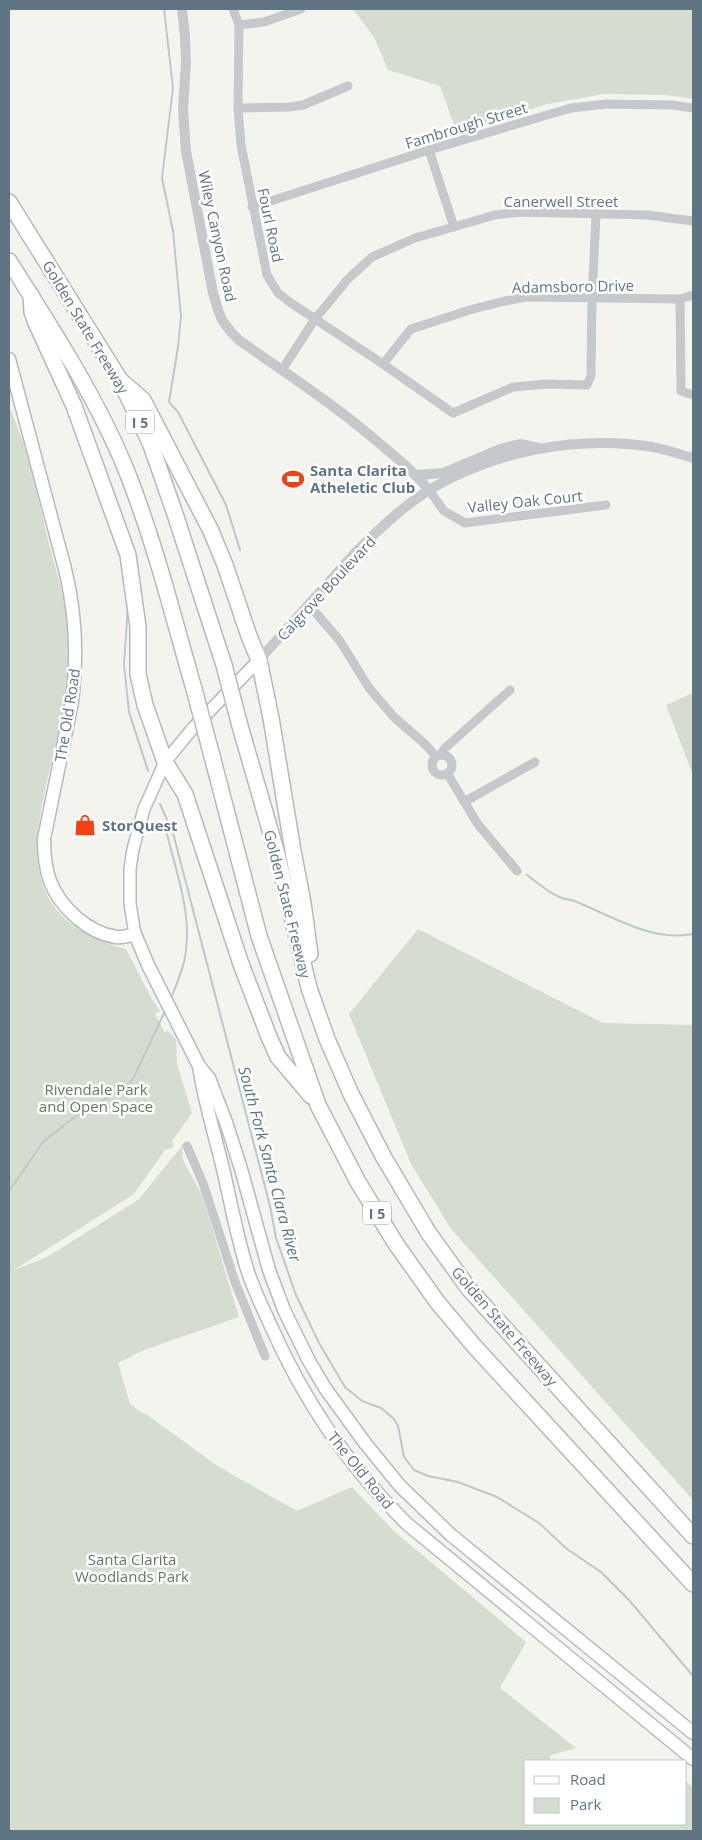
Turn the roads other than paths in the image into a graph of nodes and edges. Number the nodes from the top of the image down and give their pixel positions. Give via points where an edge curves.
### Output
1 (182, 9) edge
2 (233, 9) edge
3 (301, 9) edge
4 (239, 26) junction
5 (348, 86) dead end
6 (238, 108) junction
7 (693, 108) edge
8 (429, 150) junction
9 (9, 202) edge
10 (252, 207) junction
11 (596, 215) junction
12 (693, 221) edge
13 (454, 227) junction
14 (9, 261) edge
15 (31, 295) junction
16 (693, 295) edge
17 (592, 298) junction
18 (680, 299) junction
19 (314, 319) junction
20 (9, 359) edge
21 (384, 364) junction
22 (282, 370) junction
23 (120, 380) junction
24 (693, 395) edge
25 (542, 448) junction
26 (693, 458) edge
27 (417, 475) junction
28 (429, 490) junction
29 (606, 505) dead end
30 (309, 605) junction
31 (259, 660) junction
32 (510, 690) dead end
33 (438, 756) junction
34 (166, 762) junction
35 (535, 762) dead end
36 (446, 774) junction
37 (464, 802) junction
38 (517, 871) dead end
39 (135, 934) junction
40 (317, 1010) junction
41 (199, 1066) junction
42 (318, 1105) junction
43 (187, 1146) dead end
44 (265, 1356) dead end
45 (693, 1536) edge
46 (693, 1584) edge
47 (693, 1732) edge
48 (693, 1759) edge

1 - 22 street, Wiley Canyon Road via 186,37 183,131 213,293 222,320 230,332
2 - 4 street, Fourl Road
3 - 4 street via 264,22
4 - 6 street, Fourl Road
5 - 6 street via 303,105
6 - 10 street, Fourl Road
7 - 8 street, Fambrough Street via 606,104 571,108
8 - 10 street, Fambrough Street
8 - 13 street
9 - 23 highway, Golden State Freeway / I 5
10 - 19 street, Fourl Road via 267,275 278,293
11 - 12 street, Canerwell Street via 646,215
11 - 13 street, Canerwell Street via 520,212 495,215
11 - 17 street
13 - 19 street, Canerwell Street via 415,238 372,257 348,278
14 - 15 highway, Golden State Freeway / I 5
15 - 34 highway via 36,323 74,406 128,555 137,619 140,690
15 - 42 highway, Golden State Freeway / I 5, bridge via 96,404 151,537 259,936
16 - 18 street, Adamsboro Drive
17 - 18 street, Adamsboro Drive
17 - 21 street, Adamsboro Drive via 527,297 473,309 411,329
17 - 21 street, Fourl Road via 592,376 587,385 513,387 453,413
18 - 24 street via 681,391
19 - 21 street, Fourl Road
19 - 22 street, Canerwell Street
20 - 39 main road, The Old Road via 72,596 76,632 72,702 44,839 47,869 57,894 78,918 108,935 122,937
22 - 27 street, Wiley Canyon Road via 337,408
23 - 31 highway via 143,400 211,531
23 - 40 highway, Golden State Freeway / I 5, bridge via 151,445 224,665
25 - 26 street, Calgrove Boulevard via 617,443
25 - 27 street via 520,444 443,472
25 - 28 street, Calgrove Boulevard via 482,465
27 - 28 street, Wiley Canyon Road
28 - 29 street, Valley Oak Court via 444,511 465,523
28 - 30 street, Calgrove Boulevard via 369,539
30 - 31 street, Calgrove Boulevard
30 - 33 street via 340,642 369,688 394,717
31 - 34 main road, Calgrove Boulevard via 193,728
31 - 40 highway via 303,903
32 - 33 street
33 - 36 street via 448,757 452,764
33 - 36 street via 432,762 433,770
34 - 39 main road, Calgrove Boulevard via 144,810 132,849 129,887
34 - 42 highway via 186,794 241,964 269,1037 278,1057
35 - 37 street
36 - 37 street
37 - 38 street
39 - 41 main road
40 - 45 highway, Golden State Freeway / I 5 via 351,1094 428,1232 469,1289
41 - 47 main road, The Old Road via 209,1078 227,1125 268,1270 284,1310 325,1388 364,1443 400,1486 452,1535
41 - 48 main road, The Old Road via 248,1273 291,1370 347,1457 406,1523
42 - 46 highway, Golden State Freeway / I 5 via 358,1182 438,1303 475,1348
43 - 44 street

